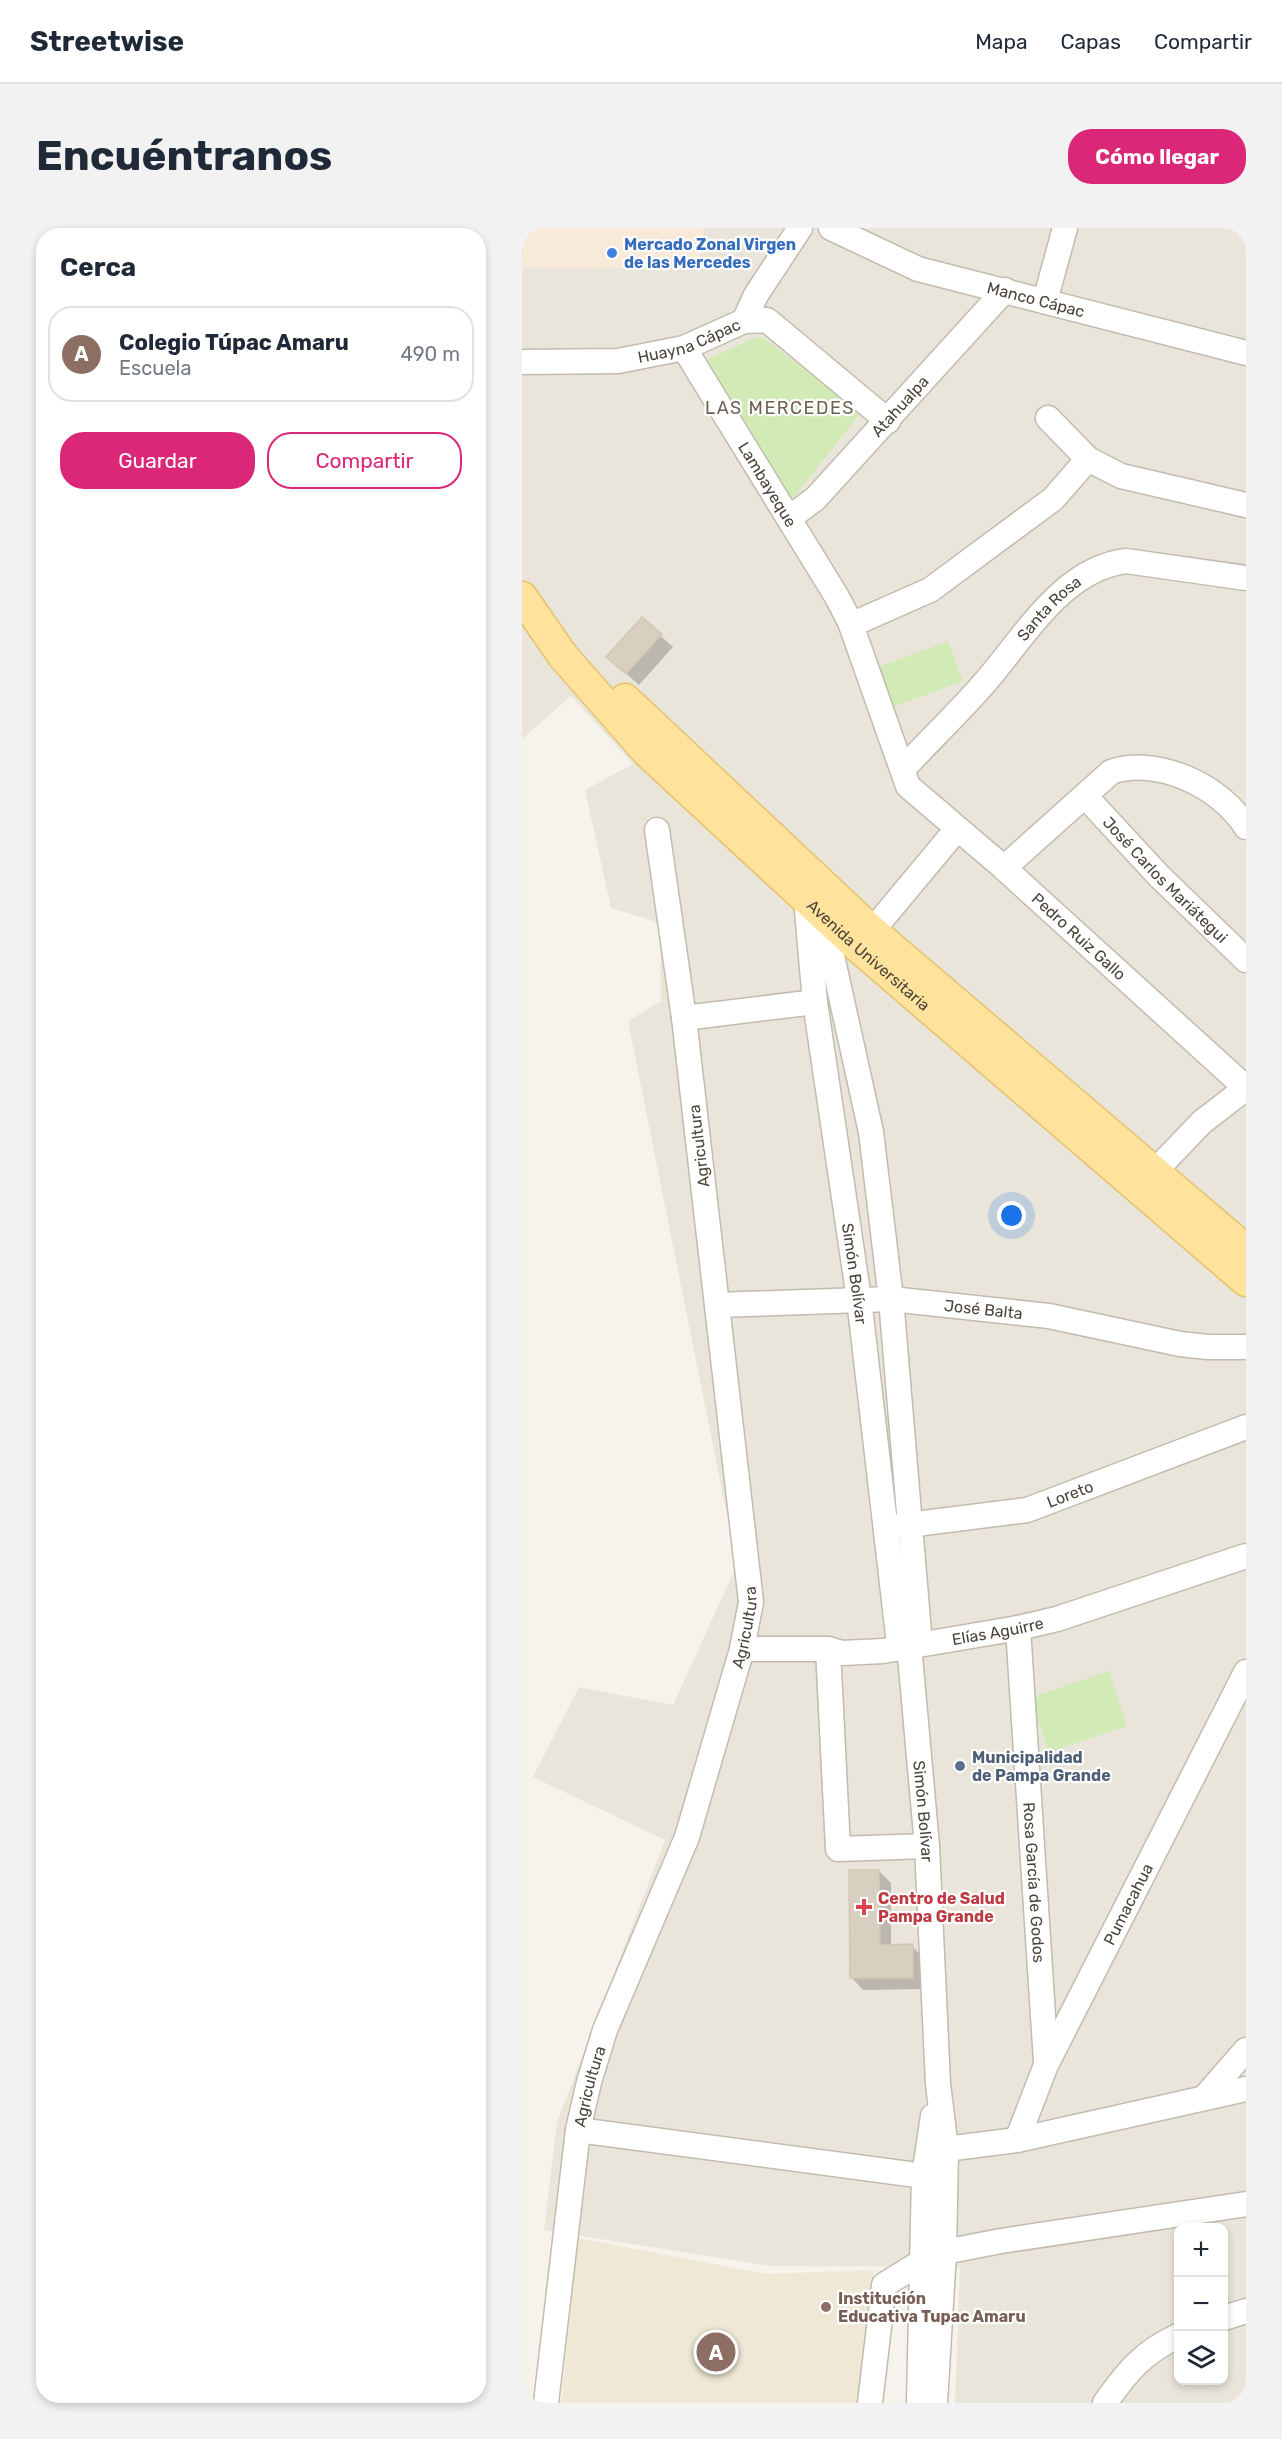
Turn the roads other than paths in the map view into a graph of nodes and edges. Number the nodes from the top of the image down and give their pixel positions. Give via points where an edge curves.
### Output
1 (800, 228) edge
2 (831, 228) edge
3 (1065, 228) edge
4 (1005, 290) junction
5 (1045, 301) junction
6 (744, 321) junction
7 (684, 348) junction
8 (1246, 353) edge
9 (522, 362) edge
10 (1048, 417) dead end
11 (888, 421) junction
12 (1088, 459) junction
13 (1246, 505) edge
14 (789, 519) junction
15 (1246, 578) edge
16 (522, 596) edge
17 (850, 622) junction
18 (906, 777) junction
19 (1085, 796) junction
20 (1246, 827) edge
21 (957, 829) junction
22 (657, 830) dead end
23 (1004, 868) junction
24 (814, 907) junction
25 (872, 931) junction
26 (1246, 960) edge
27 (815, 1002) junction
28 (684, 1018) junction
29 (1246, 1088) edge
30 (1155, 1171) junction
31 (1246, 1250) edge
32 (1246, 1281) edge
33 (859, 1299) junction
34 (891, 1299) junction
35 (717, 1305) junction
36 (1246, 1347) edge
37 (1246, 1427) edge
38 (908, 1526) junction
39 (884, 1527) junction
40 (1246, 1556) edge
41 (1018, 1628) junction
42 (909, 1645) junction
43 (742, 1649) junction
44 (828, 1649) junction
45 (1246, 1672) edge
46 (927, 1846) junction
47 (1246, 2050) edge
48 (1046, 2065) junction
49 (938, 2084) junction
50 (1246, 2089) edge
51 (1204, 2098) junction
52 (578, 2130) junction
53 (1017, 2140) junction
54 (946, 2149) junction
55 (924, 2176) junction
56 (1246, 2204) edge
57 (933, 2256) junction
58 (1246, 2311) edge
59 (1228, 2317) edge
60 (1174, 2338) edge
61 (546, 2403) edge
62 (870, 2403) edge
63 (919, 2403) edge
64 (935, 2403) edge
65 (1105, 2403) edge

1 - 6 street, Huayna Cápac via 756,294
2 - 4 street, Manco Cápac via 918,269
3 - 5 street
4 - 5 street, Manco Cápac
4 - 11 street, Atahualpa
5 - 8 street, Manco Cápac
6 - 7 street, Huayna Cápac
6 - 11 street via 767,320
7 - 9 street, Huayna Cápac via 618,361
7 - 14 street, Lambayeque
10 - 12 street
11 - 14 street, Atahualpa via 815,499
12 - 13 street via 1121,476
12 - 17 street via 1053,499 930,591
14 - 17 street, Lambayeque
15 - 18 street, Santa Rosa via 1126,561 1090,571 1046,609
16 - 24 main road, Avenida Universitaria via 563,656 648,753
16 - 25 main road, Avenida Universitaria via 665,738
17 - 18 street, Lambayeque
18 - 21 street, Pedro Ruiz Gallo
19 - 20 street via 1111,772 1126,766 1146,767 1194,783 1224,802
19 - 23 street
19 - 26 street, José Carlos Mariátegui via 1159,876
21 - 23 street, Pedro Ruiz Gallo
21 - 25 street
22 - 28 street, Agricultura
23 - 29 street, Pedro Ruiz Gallo
24 - 27 street, Simón Bolívar
24 - 32 main road, Avenida Universitaria
24 - 34 street, Simón Bolívar via 871,1132
25 - 30 main road, Avenida Universitaria
27 - 28 street
27 - 33 street, Simón Bolívar
28 - 35 street, Agricultura
29 - 30 street via 1202,1122
30 - 31 main road, Avenida Universitaria
33 - 34 street, José Balta
33 - 35 street, José Balta
33 - 39 street, Simón Bolívar
34 - 36 street, José Balta via 1049,1316 1180,1344
34 - 38 street, Simón Bolívar
35 - 43 street, Agricultura via 751,1602
37 - 38 street, Loreto via 1027,1510
38 - 39 street, Loreto
38 - 42 street, Simón Bolívar via 919,1632
39 - 42 street, Simón Bolívar via 898,1635
40 - 41 street, Elías Aguirre via 1057,1619
41 - 42 street, Elías Aguirre
41 - 48 street, Rosa García de Godos
42 - 44 street, Elías Aguirre via 883,1652 843,1653
42 - 46 street, Simón Bolívar
43 - 44 street, Elías Aguirre
43 - 52 street, Agricultura via 687,1838 605,2030
44 - 46 street via 838,1849
45 - 48 street, Pumacahua
46 - 49 street, Simón Bolívar
47 - 51 street
48 - 53 street, Pumacahua
49 - 54 street, Simón Bolívar
49 - 55 street, Simón Bolívar
50 - 51 street
51 - 53 street
52 - 55 street
52 - 61 street, Agricultura
53 - 54 street
54 - 57 street, Simón Bolívar
55 - 57 street, Simón Bolívar
56 - 57 street
57 - 62 street via 884,2285
57 - 63 street, Simón Bolívar
57 - 64 street, Simón Bolívar
58 - 59 street
60 - 65 street via 1150,2350 1135,2364

